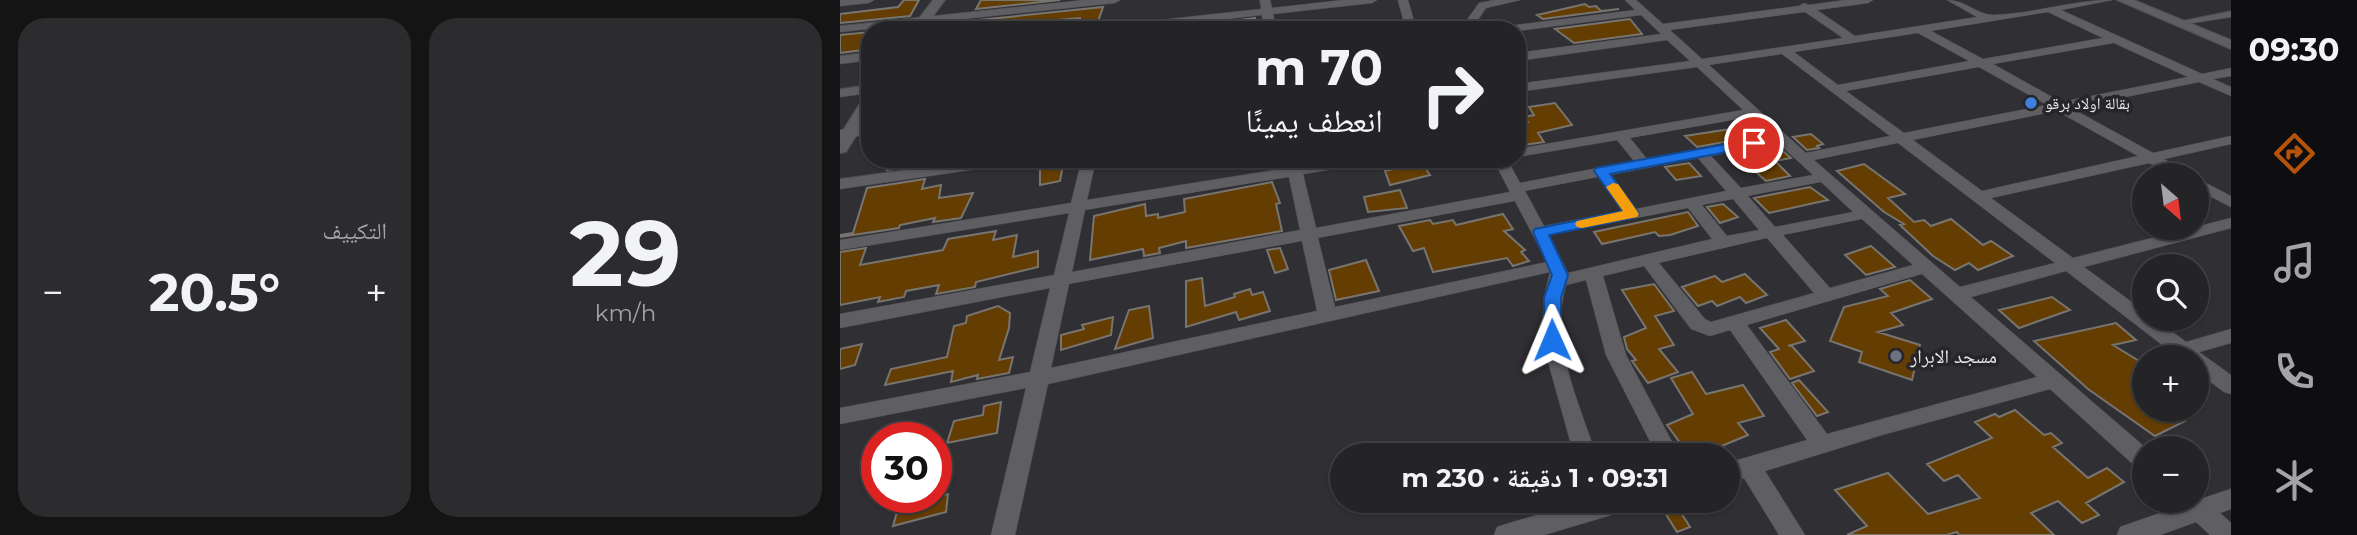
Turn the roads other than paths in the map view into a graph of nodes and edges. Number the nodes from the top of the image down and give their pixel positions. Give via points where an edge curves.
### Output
1 (869, 0) edge
2 (939, 0) edge
3 (1373, 0) edge
4 (1403, 0) edge
5 (1515, 0) edge
6 (1794, 0) edge
7 (1868, 0) edge
8 (1952, 0) edge
9 (2107, 0) edge
10 (2123, 0) edge
11 (2134, 0) edge
12 (840, 3) edge
13 (1266, 5) edge
14 (1636, 6) edge
15 (1808, 9) junction
16 (2050, 9) junction
17 (1116, 14) edge
18 (2231, 14) edge
19 (1987, 18) junction
20 (922, 21) edge
21 (991, 21) edge
22 (1410, 21) edge
23 (1471, 21) edge
24 (2187, 21) junction
25 (1526, 26) edge
26 (861, 28) edge
27 (840, 29) edge
28 (1920, 29) junction
29 (1665, 32) junction
30 (2115, 39) junction
31 (2231, 39) edge
32 (1854, 40) junction
33 (2231, 45) edge
34 (1784, 50) junction
35 (1526, 55) edge
36 (861, 57) edge
37 (840, 60) edge
38 (1702, 64) junction
39 (1983, 64) junction
40 (2231, 72) edge
41 (2203, 78) junction
42 (1526, 87) edge
43 (1835, 89) junction
44 (861, 90) edge
45 (2231, 92) edge
46 (840, 93) edge
47 (2060, 107) junction
48 (861, 112) edge
49 (1753, 112) junction
50 (845, 134) edge
51 (1622, 135) junction
52 (1901, 137) junction
53 (1781, 138) junction
54 (2231, 141) edge
55 (840, 148) edge
56 (1526, 151) edge
57 (1701, 153) junction
58 (1803, 158) junction
59 (2152, 159) junction
60 (2160, 163) edge
61 (1643, 164) junction
62 (954, 168) edge
63 (1087, 168) edge
64 (1284, 168) edge
65 (1294, 168) edge
66 (1505, 168) edge
67 (1601, 171) junction
68 (1824, 177) junction
69 (840, 184) edge
70 (2209, 190) edge
71 (1518, 192) junction
72 (1737, 193) junction
73 (1979, 196) junction
74 (1691, 202) junction
75 (2231, 202) edge
76 (1078, 208) junction
77 (1632, 214) junction
78 (1865, 214) junction
79 (2231, 223) edge
80 (1541, 232) junction
81 (1771, 232) junction
82 (1307, 235) junction
83 (1723, 242) junction
84 (840, 245) edge
85 (1647, 260) junction
86 (2068, 264) junction
87 (1927, 267) junction
88 (1593, 272) junction
89 (1558, 273) junction
90 (1060, 281) junction
91 (1958, 294) junction
92 (1826, 295) junction
93 (1328, 316) junction
94 (840, 321) edge
95 (1734, 322) junction
96 (2231, 335) edge
97 (2175, 345) edge
98 (2209, 346) edge
99 (2209, 370) edge
100 (1039, 378) junction
101 (2056, 380) junction
102 (2231, 386) edge
103 (840, 416) edge
104 (1581, 443) edge
105 (1662, 443) edge
106 (1822, 444) junction
107 (2132, 449) edge
108 (1740, 469) edge
109 (1740, 472) edge
110 (2231, 499) edge
111 (2209, 503) edge
112 (1571, 513) edge
113 (2177, 513) edge
114 (2203, 513) edge
115 (1003, 535) edge
116 (1506, 535) edge
117 (1793, 535) edge
118 (2129, 535) edge
119 (2227, 535) edge

1 - 12 street
2 - 20 street
3 - 13 street
4 - 22 street
5 - 23 street via 1483,5
6 - 15 street
7 - 15 street
8 - 19 street
9 - 16 street
10 - 33 street
11 - 24 street
13 - 17 street
14 - 25 street
14 - 29 street
15 - 29 street
15 - 32 street
16 - 19 street
16 - 30 street
17 - 21 street
18 - 24 street
19 - 28 street
24 - 31 street
26 - 27 street
28 - 32 street
28 - 39 street
29 - 35 street
29 - 38 street
30 - 39 street
30 - 41 street
32 - 34 street
34 - 38 street
34 - 43 street
36 - 37 street
38 - 42 street
38 - 49 street
39 - 43 street
39 - 47 street
40 - 41 street
41 - 45 street
41 - 47 street
43 - 52 street
44 - 46 street
47 - 52 street
47 - 59 street
48 - 50 street
49 - 51 street
49 - 53 street
50 - 55 street
51 - 56 street
51 - 61 street
52 - 58 street
52 - 73 street
53 - 57 street
53 - 58 street
54 - 59 street
57 - 61 street
57 - 72 street
58 - 68 street
59 - 60 street
59 - 73 street
61 - 67 street
62 - 69 street
63 - 76 street
64 - 76 street
65 - 82 street
66 - 71 street
67 - 71 street
67 - 77 street
68 - 72 street
68 - 78 street
70 - 75 street
71 - 80 street
71 - 82 street
72 - 74 street
72 - 81 street
73 - 86 street
74 - 77 street
74 - 83 street
76 - 84 street
76 - 90 street
77 - 80 street
78 - 81 street
78 - 87 street
79 - 86 street
80 - 89 street
81 - 83 street
81 - 92 street
82 - 90 street
82 - 93 street
83 - 85 street
85 - 88 street
85 - 95 street via 1703,328
86 - 91 street
86 - 97 street
87 - 91 street
87 - 92 street
88 - 89 street
88 - 105 street via 1616,355
89 - 93 street
89 - 104 street via 1552,340
90 - 94 street
90 - 100 street
91 - 101 street
92 - 95 street
93 - 100 street
95 - 106 street
96 - 98 street
99 - 102 street
100 - 103 street
100 - 115 street
101 - 106 street
101 - 107 street
106 - 108 street
109 - 117 street
110 - 111 street
112 - 116 street
113 - 118 street
114 - 119 street

